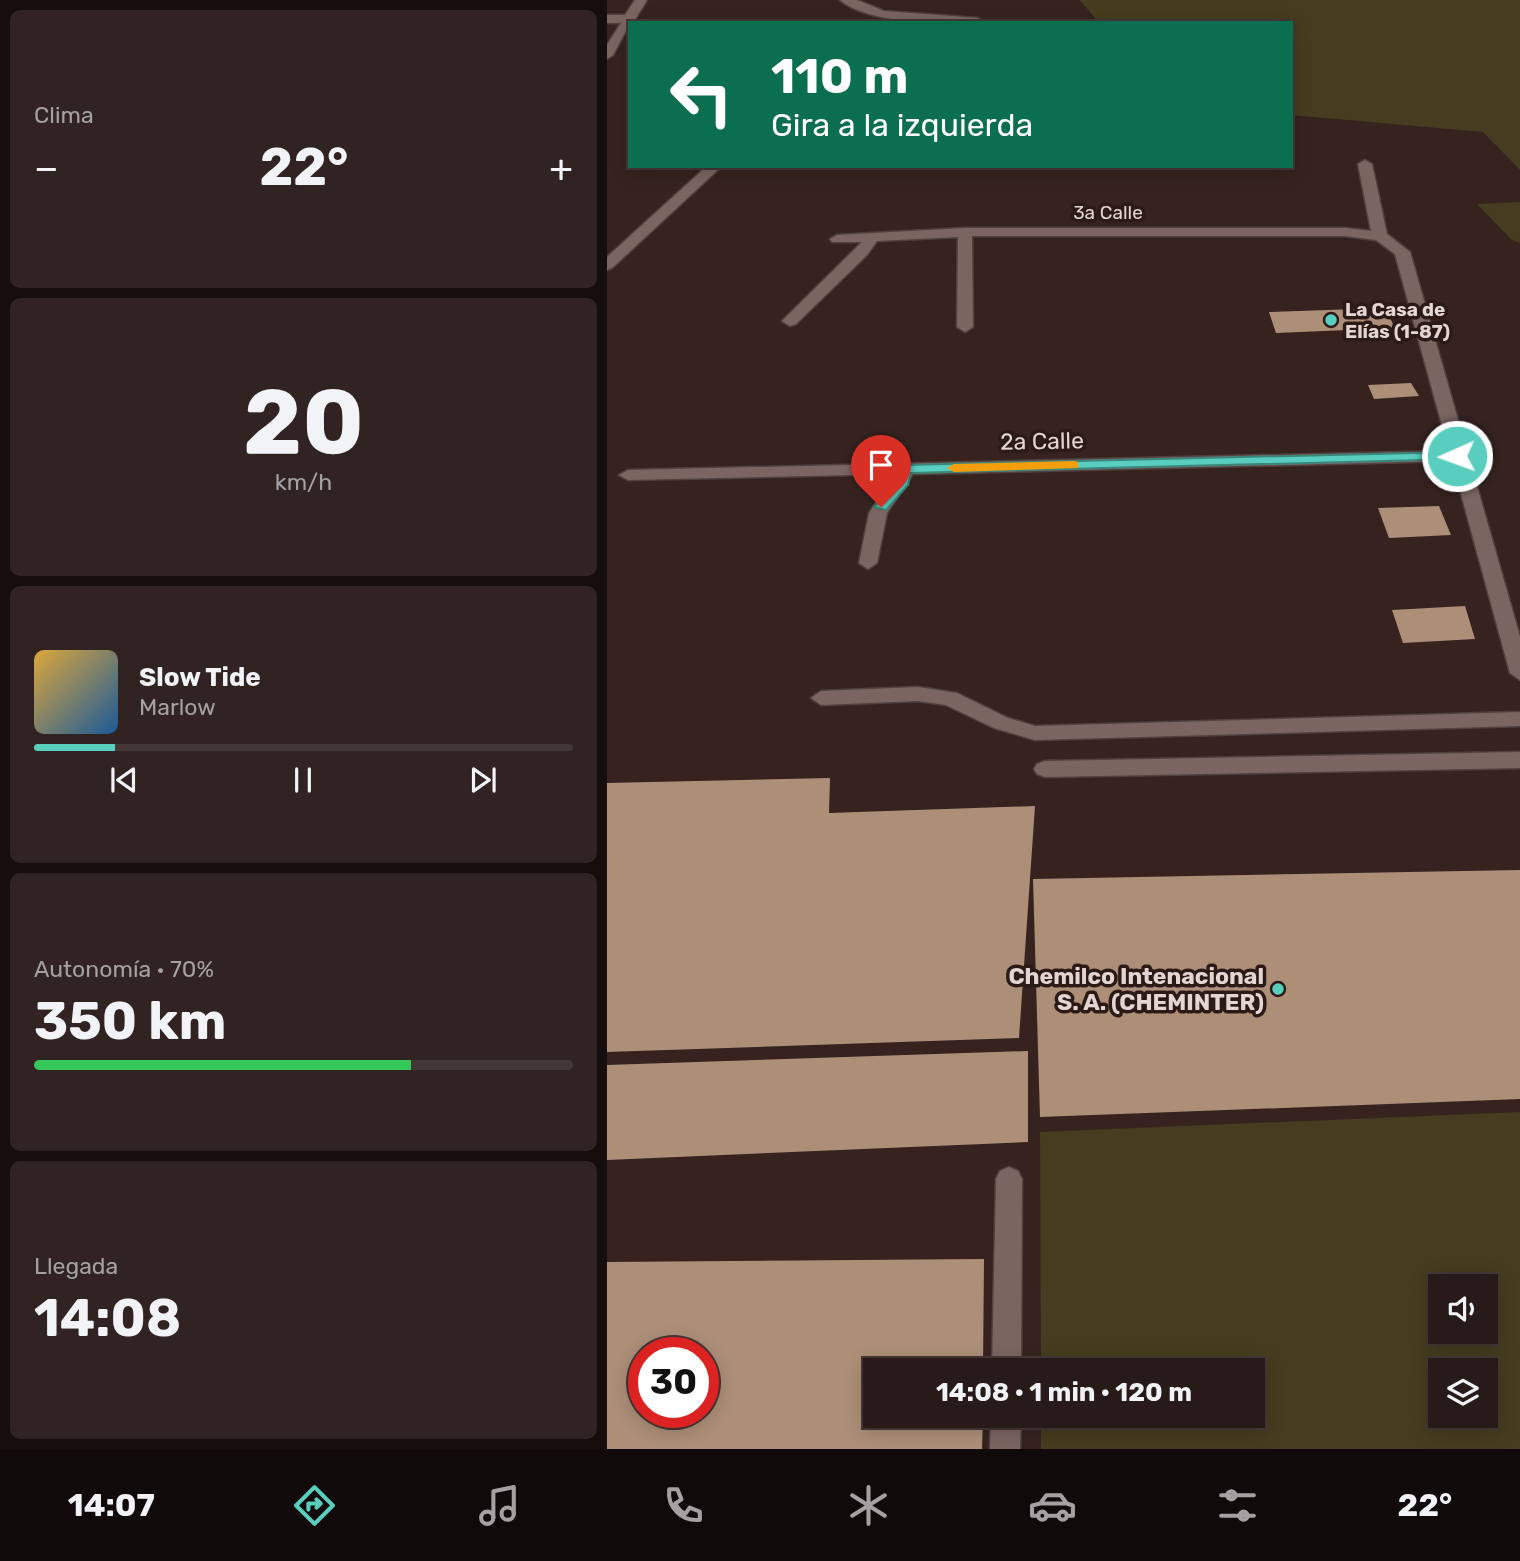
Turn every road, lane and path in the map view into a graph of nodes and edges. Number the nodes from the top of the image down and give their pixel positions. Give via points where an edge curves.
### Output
1 (641, 0) edge
2 (846, 0) edge
3 (877, 18) edge
4 (607, 19) edge
5 (629, 19) junction
6 (953, 21) edge
7 (607, 55) edge
8 (1365, 164) dead end
9 (713, 168) edge
10 (965, 232) junction
11 (1380, 236) junction
12 (873, 237) junction
13 (837, 239) dead end
14 (607, 265) edge
15 (790, 321) dead end
16 (965, 327) dead end
17 (1457, 456) junction
18 (906, 469) junction
19 (629, 475) dead end
20 (868, 563) dead end
21 (1520, 673) edge
22 (821, 698) dead end
23 (1520, 719) edge
24 (1520, 760) edge
25 (1045, 769) dead end
26 (1009, 1179) dead end
27 (1006, 1358) edge
28 (1006, 1428) edge
29 (1005, 1449) edge

1 - 5 street
2 - 3 street
3 - 6 street
4 - 5 street
5 - 7 street
8 - 11 street
9 - 14 street
10 - 11 street, 3a Calle via 1345,232
10 - 12 street, 3a Calle
10 - 16 street
11 - 17 street via 1402,252
12 - 13 street, 3a Calle
12 - 15 street
17 - 18 street, 2a Calle
17 - 21 street
18 - 19 street, 2a Calle
18 - 20 street via 902,485 881,507 873,525
22 - 23 street via 918,694 950,698 1001,723 1035,733
24 - 25 street
26 - 27 street
28 - 29 street

